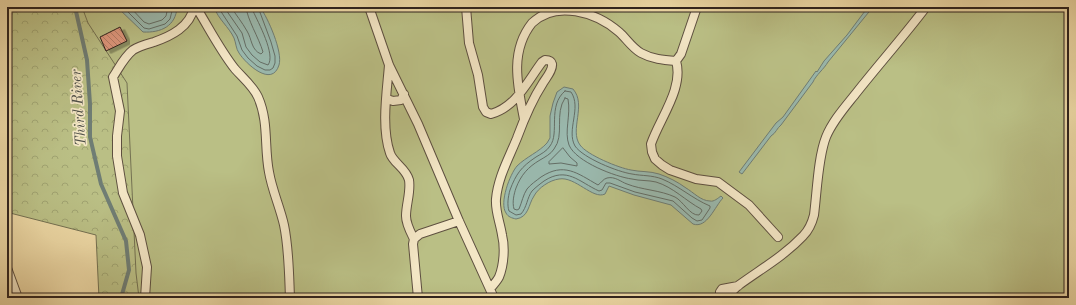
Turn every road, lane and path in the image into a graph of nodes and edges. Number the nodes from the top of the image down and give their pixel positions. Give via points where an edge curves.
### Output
1 (195, 7) edge
2 (369, 7) edge
3 (466, 7) edge
4 (697, 7) edge
5 (926, 7) edge
6 (676, 61) junction
7 (390, 65) junction
8 (519, 93) junction
9 (404, 94) junction
10 (387, 99) junction
11 (524, 120) junction
12 (459, 221) junction
13 (778, 237) dead end
14 (414, 238) junction
15 (7, 268) edge
16 (738, 286) dead end
17 (490, 289) junction
18 (18, 298) edge
19 (145, 298) edge
20 (290, 298) edge
21 (418, 298) edge
22 (494, 298) edge

1 - 19 lane via 183,27 165,38 138,47 123,60 113,77 120,111 117,156 123,193 140,235 147,267
1 - 20 lane via 231,63 258,96 264,112 269,174 287,239
2 - 7 lane
3 - 8 lane via 469,43 486,112 491,114 503,110
4 - 6 lane via 681,54
5 - 16 lane via 829,130 822,150 812,223 803,236 769,265
6 - 8 lane via 651,58 638,51 618,31 589,12 575,8 554,9 542,14 526,31 516,68
6 - 13 lane via 678,80 651,144 655,159 670,170 696,180 718,182 749,205
7 - 9 lane
7 - 10 lane
8 - 11 lane
8 - 11 lane via 542,62 551,61 551,69
9 - 10 lane via 401,100
9 - 12 lane
10 - 14 lane via 387,141 390,154 405,171 409,180 406,216
11 - 17 lane via 504,169 496,198 496,210 503,236 503,260 499,276
12 - 14 lane
12 - 17 lane
14 - 21 lane
15 - 18 lane
17 - 22 lane

